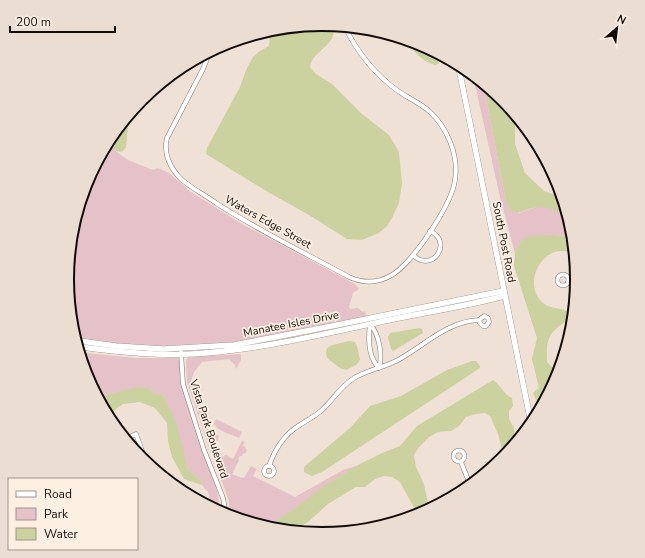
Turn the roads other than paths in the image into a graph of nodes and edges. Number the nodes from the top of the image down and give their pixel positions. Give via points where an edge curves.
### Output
1 (348, 33) edge
2 (208, 60) edge
3 (460, 73) edge
4 (430, 231) junction
5 (413, 255) junction
6 (504, 294) junction
7 (479, 320) dead end
8 (368, 322) junction
9 (83, 341) edge
10 (84, 347) edge
11 (181, 351) junction
12 (380, 351) junction
13 (371, 352) junction
14 (379, 368) junction
15 (530, 416) edge
16 (131, 436) edge
17 (141, 448) edge
18 (461, 462) dead end
19 (269, 466) dead end
20 (468, 479) edge
21 (224, 506) edge

1 - 4 street via 377,73 429,111 451,143 455,179 451,196
2 - 5 street, Waters Edge Street via 166,138 165,145 170,164 184,182 233,214 357,281 378,281 391,276
3 - 6 street, South Post Road
4 - 5 street
4 - 5 street via 440,241 438,254 426,261 419,260
6 - 8 street, Manatee Isles Drive
6 - 15 street, South Post Road
7 - 14 street via 454,325 396,361
8 - 11 street, Manatee Isles Drive via 283,339
8 - 12 street via 376,330
8 - 13 street
9 - 11 street, Manatee Isles Drive
10 - 11 street, Manatee Isles Drive via 138,353
11 - 21 street, Vista Park Boulevard via 183,384
12 - 13 street
12 - 14 street
13 - 14 street
14 - 19 street via 362,374 346,384 322,410 289,433 282,440
16 - 17 street via 136,434
18 - 20 street

